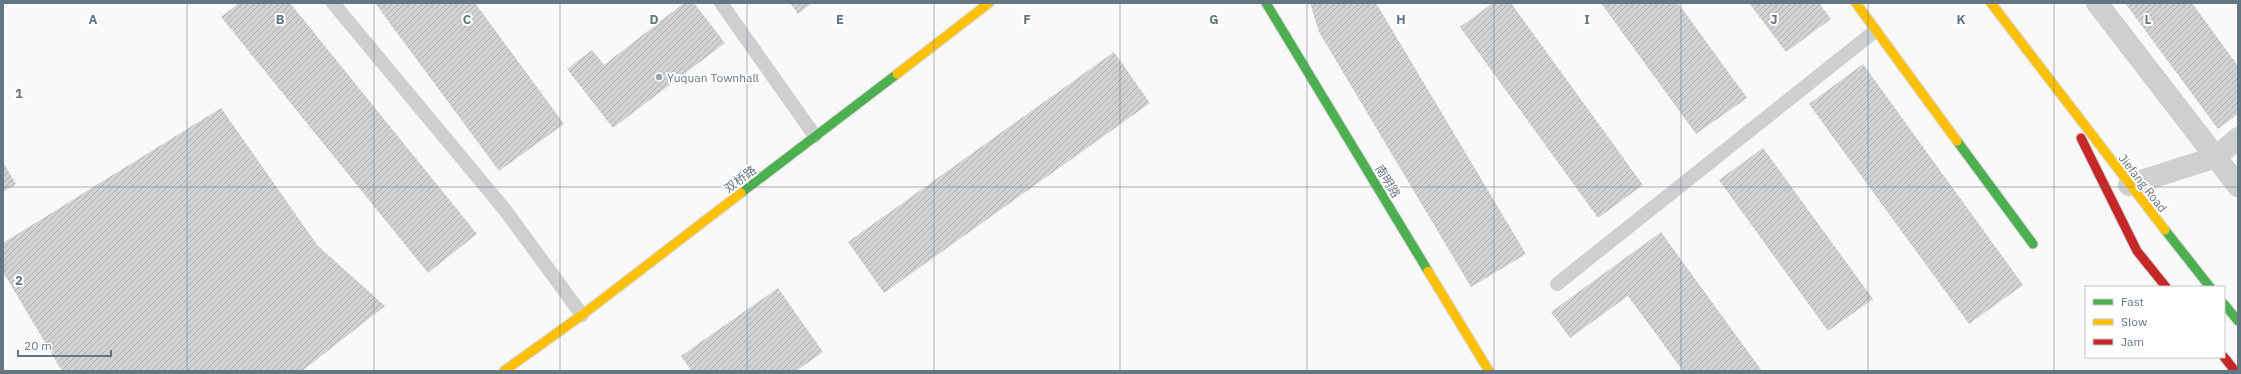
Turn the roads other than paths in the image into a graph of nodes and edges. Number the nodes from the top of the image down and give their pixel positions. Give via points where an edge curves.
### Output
1 (333, 3) edge
2 (722, 3) edge
3 (989, 3) edge
4 (1266, 3) edge
5 (1856, 3) edge
6 (1992, 3) edge
7 (2097, 3) edge
8 (1875, 31) junction
9 (2059, 92) junction
10 (815, 136) junction
11 (2238, 138) edge
12 (2216, 158) junction
13 (2129, 185) junction
14 (2238, 186) edge
15 (2033, 244) dead end
16 (1557, 284) dead end
17 (2165, 286) edge
18 (2209, 286) edge
19 (2225, 305) edge
20 (582, 315) junction
21 (2238, 321) edge
22 (2225, 358) edge
23 (504, 371) edge
24 (1489, 371) edge
25 (2235, 371) edge

1 - 20 lane via 505,210
2 - 10 lane
3 - 10 main road, 双桥路
4 - 24 main road, 南明路
5 - 8 main road
6 - 9 main road, Jiefang Road
7 - 12 street
8 - 15 main road
8 - 16 lane
9 - 13 main road, Jiefang Road
9 - 17 main road, Jiefang Road via 2137,251
10 - 20 main road, 双桥路
11 - 12 street
12 - 13 street
12 - 14 street
13 - 18 main road, Jiefang Road
19 - 21 main road
20 - 23 main road, 双桥路
22 - 25 main road

